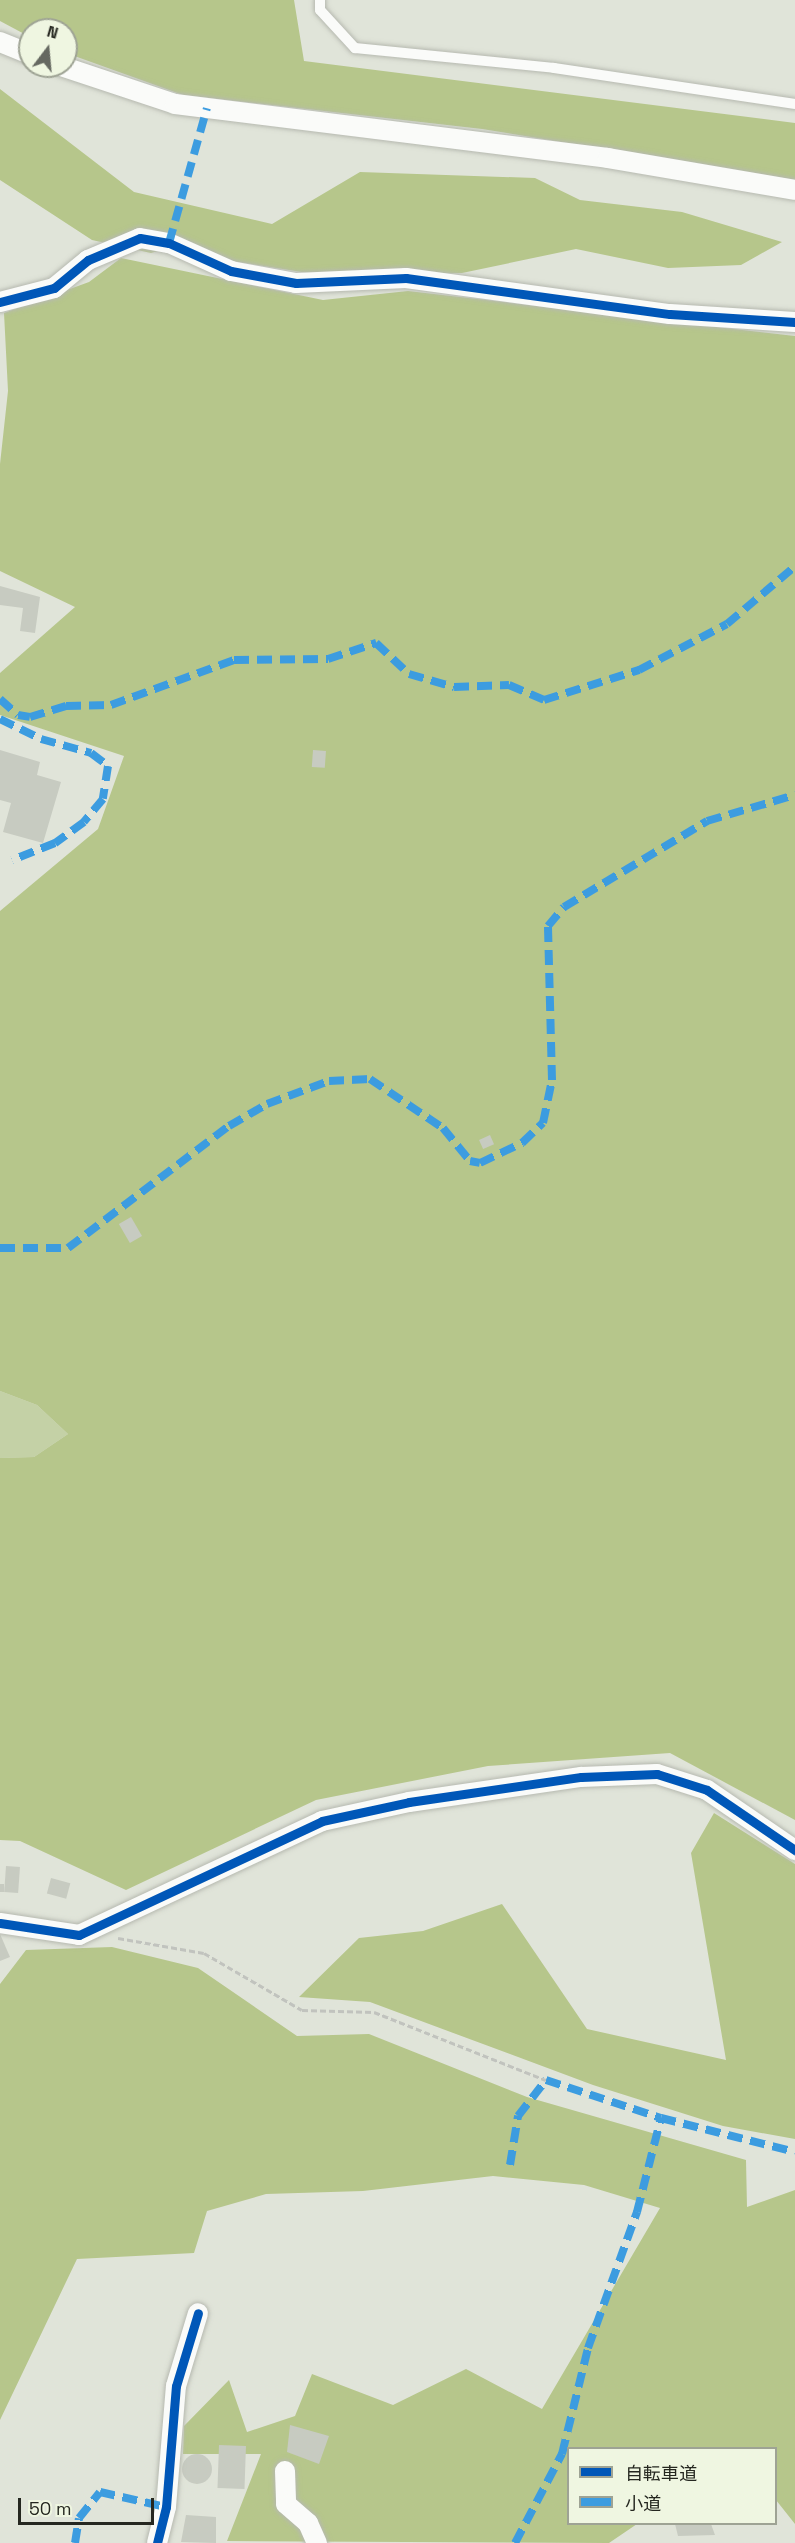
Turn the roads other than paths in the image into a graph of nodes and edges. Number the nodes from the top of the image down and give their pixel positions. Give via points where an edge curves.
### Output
1 (320, 0) edge
2 (0, 42) edge
3 (18, 49) edge
4 (78, 72) edge
5 (795, 104) edge
6 (795, 190) edge
7 (0, 303) edge
8 (795, 322) edge
9 (795, 1850) edge
10 (0, 1923) edge
11 (198, 2313) dead end
12 (285, 2471) dead end
13 (157, 2543) edge
14 (317, 2543) edge

1 - 5 lane via 320,10 355,48 554,68
2 - 3 street
4 - 6 street via 175,104 597,156
7 - 8 street via 54,288 88,260 140,238 169,243 231,272 296,283 406,278 670,314
9 - 10 street via 707,1790 657,1774 581,1777 409,1802 322,1821 101,1928 79,1935 51,1934
11 - 13 street via 176,2386 166,2507
12 - 14 street via 286,2504 308,2523

